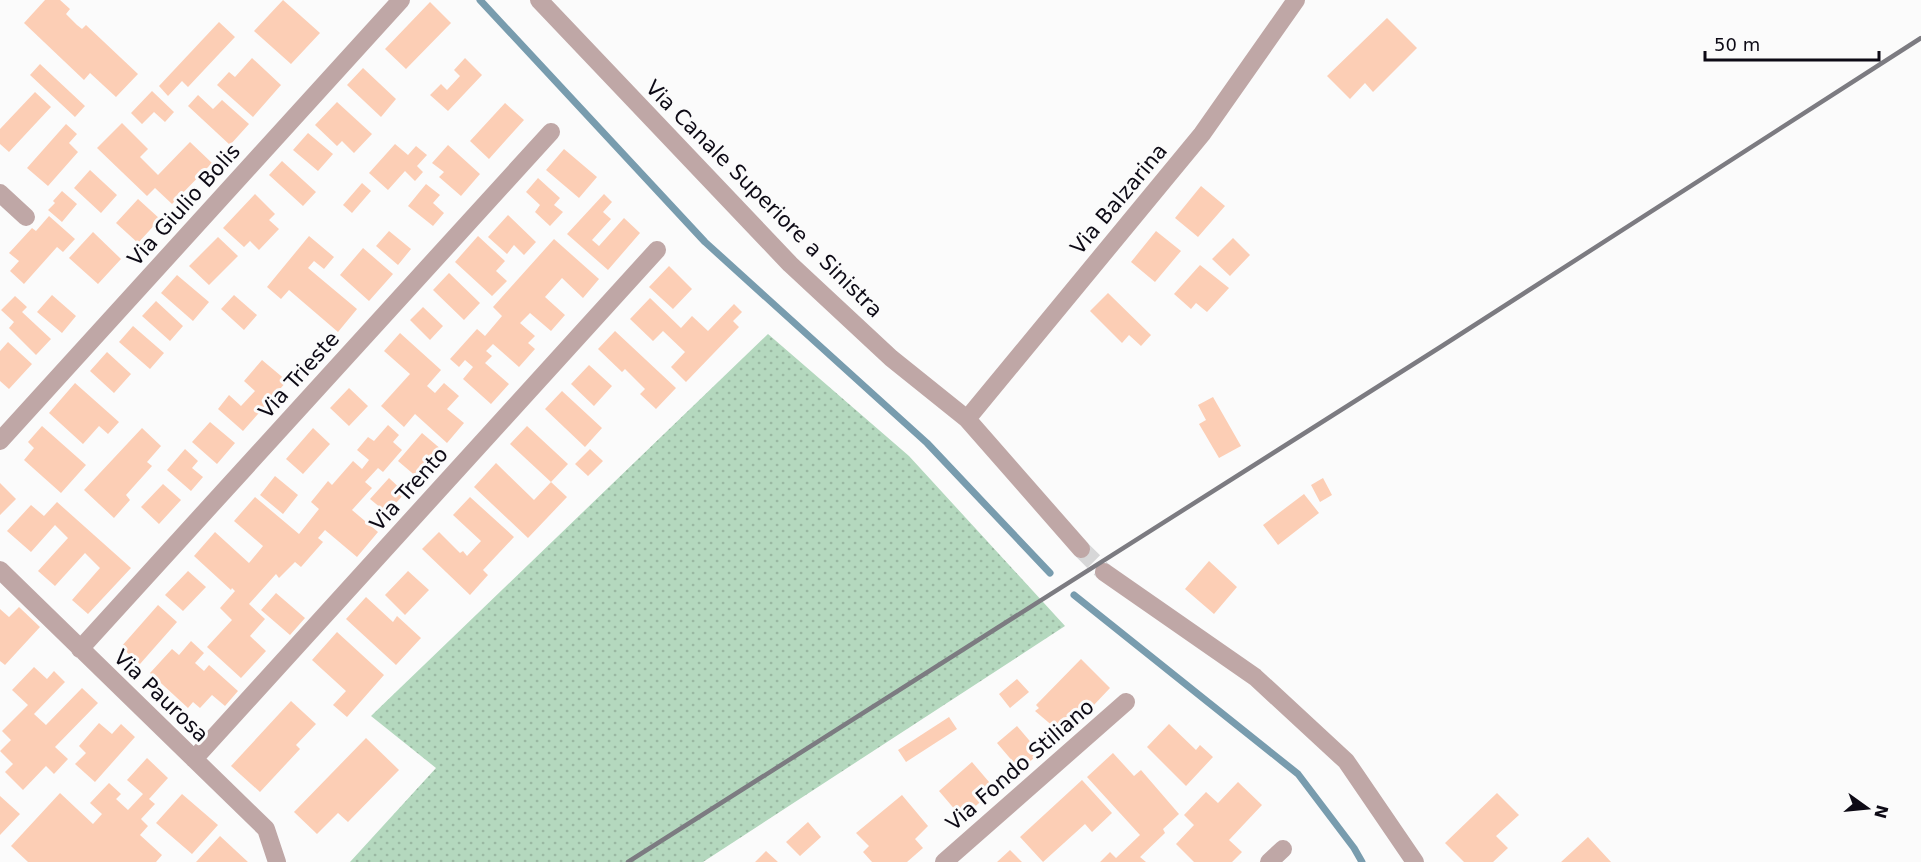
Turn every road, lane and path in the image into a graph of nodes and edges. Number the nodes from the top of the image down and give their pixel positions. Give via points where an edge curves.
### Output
1 (402, 0) edge
2 (539, 0) edge
3 (1296, 0) edge
4 (551, 132) dead end
5 (0, 193) edge
6 (26, 217) dead end
7 (657, 250) dead end
8 (967, 419) junction
9 (0, 441) edge
10 (1081, 549) tunnel mouth
11 (0, 570) edge
12 (1104, 572) tunnel mouth
13 (80, 649) junction
14 (1126, 702) dead end
15 (194, 759) junction
16 (1283, 849) dead end
17 (277, 862) edge
18 (944, 862) edge
19 (1269, 862) edge
20 (1415, 862) edge

1 - 9 street, Via Giulio Bolis
2 - 8 street, Via Canale Superiore a Sinistra via 790,264 891,358
3 - 8 street, Via Balzarina via 1202,134
4 - 13 street, Via Trieste
5 - 6 street
7 - 15 street, Via Trento
8 - 10 street, Via Canale Superiore a Sinistra
11 - 13 street, Via Paurosa
12 - 20 street via 1255,677 1346,761
13 - 15 street, Via Paurosa
14 - 18 street, Via Fondo Stiliano
15 - 17 street, Via Paurosa via 266,829
16 - 19 street

